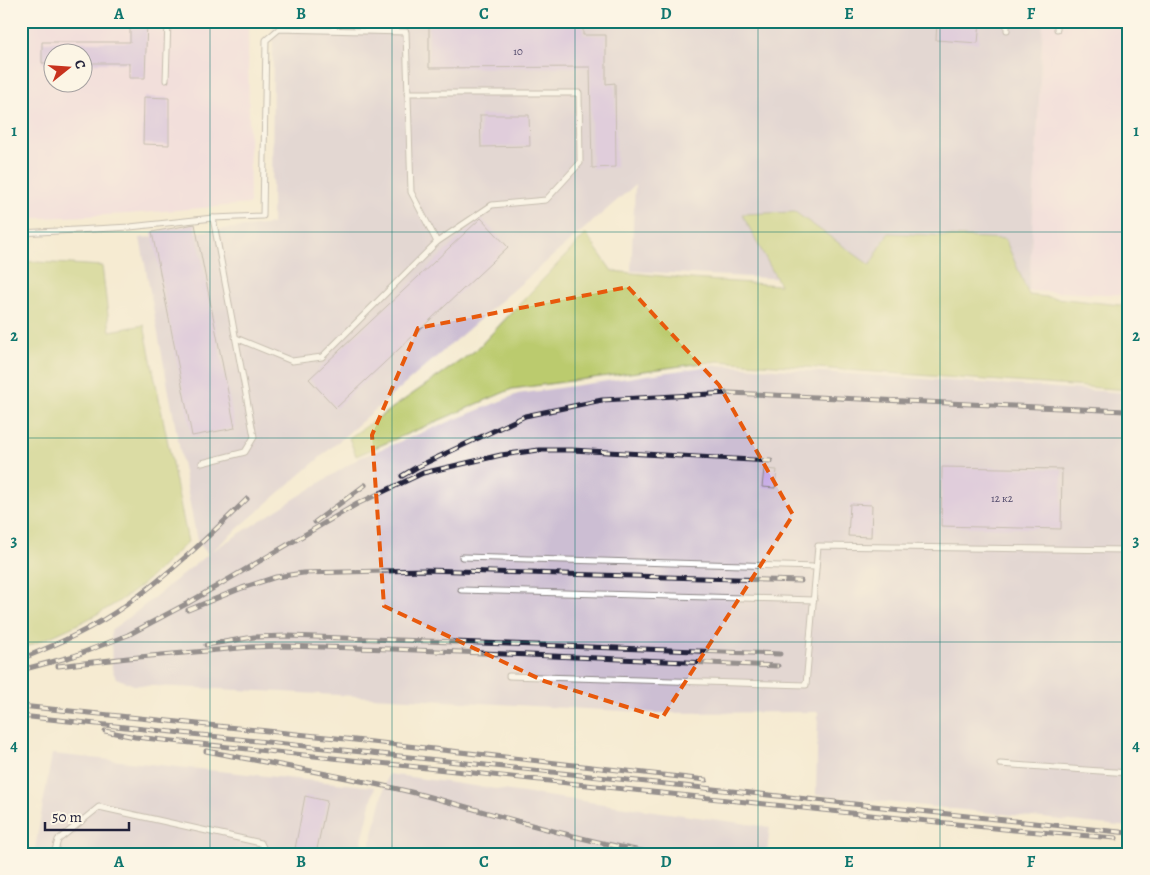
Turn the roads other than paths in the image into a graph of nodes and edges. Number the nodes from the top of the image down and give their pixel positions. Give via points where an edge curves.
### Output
1 (168, 21) edge
2 (334, 21) edge
3 (1007, 21) edge
4 (1057, 21) edge
5 (334, 29) junction
6 (1057, 29) dead end
7 (1007, 30) dead end
8 (166, 80) dead end
9 (407, 93) junction
10 (213, 218) junction
11 (21, 234) edge
12 (437, 242) junction
13 (236, 338) junction
14 (202, 463) dead end
15 (1129, 550) edge
16 (462, 558) dead end
17 (816, 567) junction
18 (461, 590) dead end
19 (814, 600) junction
20 (509, 676) dead end
21 (1000, 764) dead end
22 (1129, 773) edge
23 (54, 854) edge
24 (266, 854) edge

1 - 8 lane
2 - 5 lane
3 - 7 lane
4 - 6 lane
5 - 9 lane via 406,32
5 - 10 lane via 279,29 266,40 263,216
9 - 12 lane via 411,192
9 - 12 lane via 579,93 580,163 546,200 492,205
10 - 11 lane
10 - 13 lane
12 - 13 lane via 322,358 292,361
13 - 14 lane via 254,437 245,452
15 - 17 lane via 818,546
16 - 17 lane
17 - 19 lane
18 - 19 lane
19 - 20 lane via 806,686
21 - 22 lane
23 - 24 lane via 58,840 99,807 261,843

